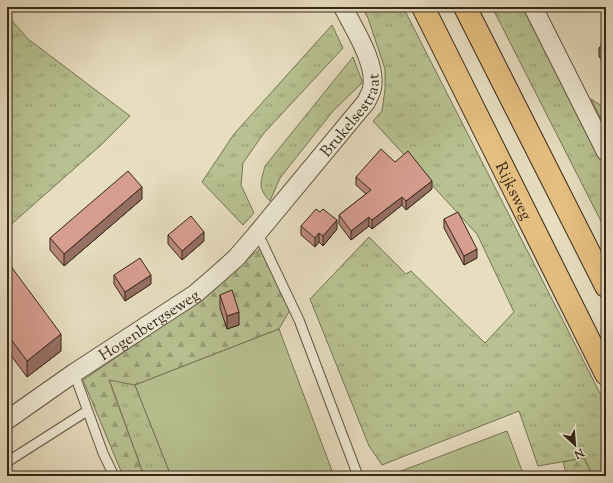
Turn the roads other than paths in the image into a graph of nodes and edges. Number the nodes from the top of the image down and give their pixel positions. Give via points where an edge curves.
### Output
1 (343, 7) edge
2 (423, 7) edge
3 (465, 7) edge
4 (533, 7) edge
5 (606, 152) edge
6 (276, 212) joint
7 (255, 236) junction
8 (606, 286) edge
9 (74, 373) junction
10 (606, 374) edge
11 (87, 411) junction
12 (7, 420) edge
13 (7, 462) edge
14 (114, 476) edge
15 (358, 476) edge

1 - 6 street, Brukelsestraat via 370,61 373,74 372,88 366,102
2 - 10 highway, Rijksweg
3 - 8 highway
4 - 5 street
6 - 7 street, Hogenbergseweg
7 - 9 street, Hogenbergseweg via 236,258 195,294
7 - 15 lane via 262,242 299,320
9 - 11 lane
9 - 12 street, Hogenbergseweg
11 - 13 lane
11 - 14 lane

